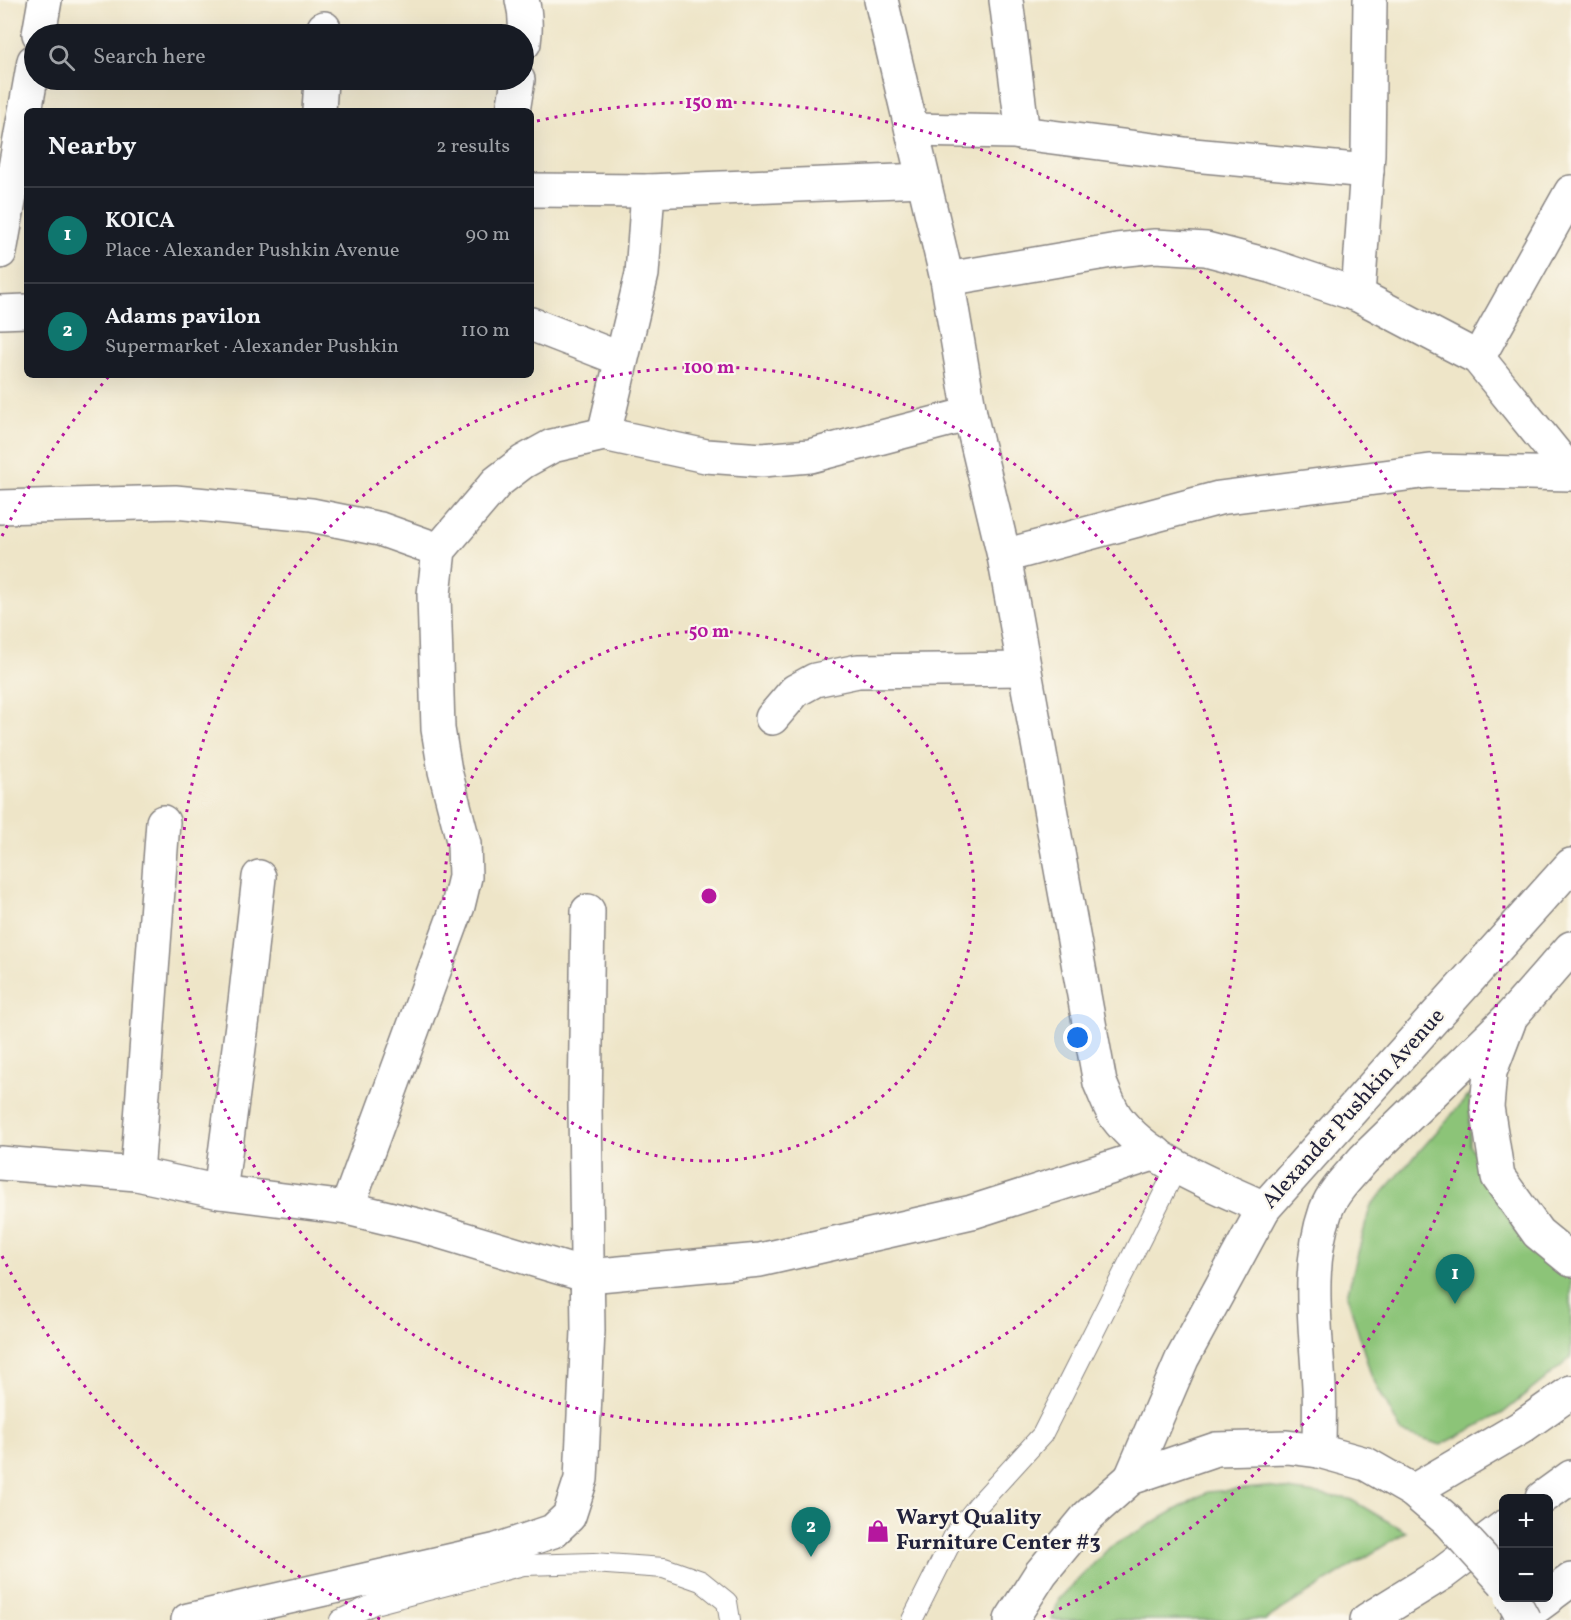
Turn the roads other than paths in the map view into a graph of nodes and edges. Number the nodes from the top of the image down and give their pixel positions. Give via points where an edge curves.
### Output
1 (45, 0) edge
2 (522, 0) edge
3 (881, 0) edge
4 (1006, 0) edge
5 (1370, 0) edge
6 (41, 24) edge
7 (526, 24) edge
8 (29, 90) edge
9 (320, 90) edge
10 (516, 90) edge
11 (26, 108) edge
12 (319, 108) edge
13 (513, 108) edge
14 (24, 117) edge
15 (912, 130) junction
16 (1023, 134) junction
17 (1367, 171) junction
18 (924, 180) junction
19 (534, 190) edge
20 (648, 191) junction
21 (1571, 192) edge
22 (0, 252) edge
23 (947, 279) junction
24 (1358, 295) junction
25 (24, 311) edge
26 (0, 312) edge
27 (534, 325) edge
28 (1478, 358) junction
29 (621, 359) junction
30 (970, 414) junction
31 (604, 434) junction
32 (1571, 473) edge
33 (0, 507) edge
34 (439, 550) junction
35 (1004, 556) junction
36 (1024, 669) junction
37 (772, 718) dead end
38 (163, 822) dead end
39 (1571, 865) edge
40 (259, 877) dead end
41 (588, 911) dead end
42 (1571, 948) edge
43 (1512, 1015) junction
44 (1166, 1160) junction
45 (0, 1163) edge
46 (137, 1174) junction
47 (220, 1192) junction
48 (347, 1208) junction
49 (1264, 1208) junction
50 (1571, 1260) edge
51 (588, 1276) junction
52 (1571, 1392) edge
53 (1319, 1451) junction
54 (1571, 1477) edge
55 (1131, 1478) junction
56 (1413, 1491) junction
57 (1548, 1494) edge
58 (1499, 1530) edge
59 (1499, 1578) edge
60 (1571, 1580) edge
61 (1553, 1593) edge
62 (1514, 1602) edge
63 (1541, 1602) edge
64 (188, 1620) edge
65 (340, 1620) edge
66 (730, 1620) edge
67 (912, 1620) edge
68 (1011, 1620) edge
69 (1367, 1620) edge
70 (1518, 1620) edge
71 (1524, 1620) edge

1 - 6 street
2 - 7 street
3 - 15 street
4 - 16 street
5 - 17 street
8 - 11 street
9 - 12 street
10 - 13 street
14 - 22 street
15 - 16 street
15 - 18 street
16 - 17 street
17 - 24 street
18 - 20 street
18 - 23 street
19 - 20 street
20 - 29 street via 642,274
21 - 28 street
23 - 24 street via 1155,246 1206,249
23 - 30 street
24 - 28 street
25 - 26 street
27 - 29 street
28 - 32 street
29 - 31 street
30 - 31 street via 810,456 762,460 706,456
30 - 35 street
31 - 34 street via 552,446 523,462 497,482
32 - 35 street via 1430,471 1219,498
33 - 34 street via 175,502 311,515 380,529
34 - 48 street via 434,594 438,729 464,844 465,877 458,906
35 - 36 street
36 - 37 street via 858,670 815,680 795,691
36 - 44 street via 1100,1083 1114,1115 1130,1134
38 - 46 street
39 - 49 street, Alexander Pushkin Avenue
40 - 47 street
41 - 51 street
42 - 43 street, Alexander Pushkin Avenue
43 - 50 street via 1490,1072 1487,1107 1498,1177 1538,1233
43 - 53 street, Alexander Pushkin Avenue via 1364,1159 1327,1208 1317,1241 1314,1276
44 - 49 street
44 - 51 street via 972,1212 760,1260
44 - 67 lane via 1042,1435 955,1534
45 - 46 street
46 - 47 street
47 - 48 street
48 - 51 street
49 - 55 street, Alexander Pushkin Avenue via 1182,1359
51 - 64 street via 581,1479 569,1516 553,1531 497,1550
52 - 56 street via 1520,1428
53 - 55 street via 1287,1447 1216,1449
53 - 56 street via 1366,1464
54 - 57 street
55 - 68 street via 1088,1516 1041,1573
56 - 59 street, bridge via 1448,1521
58 - 69 street via 1443,1573
60 - 61 street
62 - 71 street, bridge
63 - 70 street
65 - 66 lane via 374,1604 524,1566 593,1563 664,1568 701,1581 727,1602

